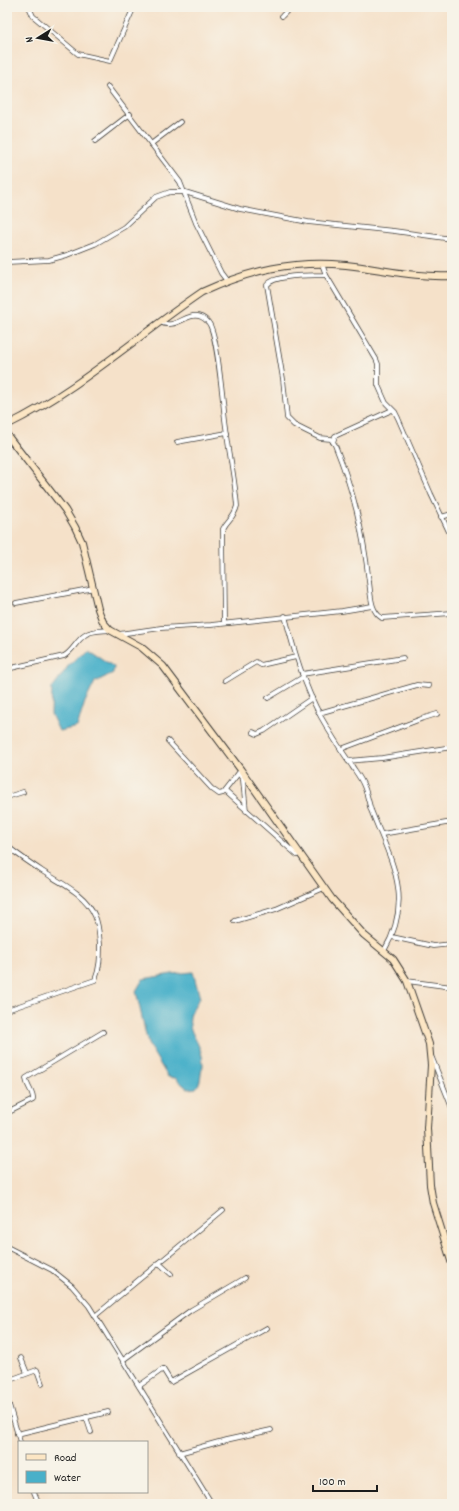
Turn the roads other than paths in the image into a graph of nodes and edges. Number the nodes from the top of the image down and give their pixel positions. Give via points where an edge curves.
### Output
1 (134, 7) edge
2 (291, 7) edge
3 (28, 8) edge
4 (282, 16) dead end
5 (108, 87) dead end
6 (130, 114) junction
7 (180, 122) dead end
8 (95, 141) dead end
9 (151, 144) junction
10 (185, 192) junction
11 (452, 239) edge
12 (7, 262) edge
13 (322, 264) junction
14 (326, 275) junction
15 (452, 276) edge
16 (228, 281) junction
17 (160, 322) junction
18 (392, 410) junction
19 (7, 425) edge
20 (227, 433) junction
21 (7, 435) edge
22 (178, 442) dead end
23 (333, 442) junction
24 (452, 514) edge
25 (441, 517) junction
26 (452, 538) edge
27 (94, 588) junction
28 (16, 603) dead end
29 (372, 606) junction
30 (452, 613) edge
31 (285, 616) junction
32 (224, 623) junction
33 (110, 630) junction
34 (118, 634) junction
35 (296, 657) junction
36 (403, 658) dead end
37 (7, 669) edge
38 (303, 675) junction
39 (225, 681) dead end
40 (429, 686) dead end
41 (268, 698) dead end
42 (312, 698) junction
43 (319, 712) junction
44 (437, 714) dead end
45 (252, 732) dead end
46 (168, 741) dead end
47 (452, 747) edge
48 (341, 748) junction
49 (348, 760) junction
50 (240, 772) junction
51 (225, 791) junction
52 (24, 792) dead end
53 (7, 797) edge
54 (246, 811) junction
55 (452, 822) edge
56 (382, 834) junction
57 (7, 846) edge
58 (301, 853) junction
59 (324, 888) junction
60 (235, 921) dead end
61 (392, 937) junction
62 (452, 944) edge
63 (384, 951) junction
64 (407, 981) junction
65 (452, 987) edge
66 (7, 1010) edge
67 (103, 1032) dead end
68 (431, 1054) junction
69 (452, 1108) edge
70 (7, 1113) edge
71 (223, 1210) dead end
72 (7, 1247) edge
73 (159, 1263) junction
74 (452, 1264) edge
75 (171, 1274) dead end
76 (246, 1278) dead end
77 (96, 1316) junction
78 (266, 1328) dead end
79 (21, 1358) dead end
80 (123, 1360) junction
81 (27, 1373) junction
82 (7, 1381) edge
83 (42, 1384) dead end
84 (139, 1386) junction
85 (7, 1398) edge
86 (108, 1412) dead end
87 (86, 1417) junction
88 (271, 1430) dead end
89 (91, 1432) dead end
90 (17, 1434) junction
91 (20, 1441) edge
92 (179, 1453) junction
93 (34, 1493) edge
94 (39, 1504) edge
95 (212, 1504) edge

1 - 3 street via 110,61 78,54 33,16
2 - 4 street
5 - 6 street
6 - 8 street
6 - 9 street
7 - 9 street
9 - 10 street
10 - 11 street via 240,209 315,223
10 - 12 street via 170,192 159,196 124,227 76,252 49,260
10 - 16 street via 196,223 221,273
13 - 14 street
13 - 15 street via 416,275
13 - 16 street via 288,265
14 - 18 street via 376,359 378,385
14 - 23 street via 282,278 268,283 266,288 288,418 294,425
16 - 17 street via 202,292
17 - 19 street via 55,398
17 - 20 street via 172,325 194,316 209,322 214,336
18 - 23 street via 335,436
18 - 25 street via 396,412
20 - 22 street
20 - 32 street via 237,506 233,517 223,528
21 - 27 street via 76,527
23 - 29 street via 351,486 360,519
24 - 25 street
25 - 26 street
27 - 28 street
27 - 33 street via 100,616
29 - 30 street via 382,618
29 - 31 street
31 - 32 street
31 - 35 street
32 - 34 street
33 - 34 street
33 - 37 street via 85,634 64,656
34 - 50 street via 141,647 163,666
35 - 38 street
35 - 39 street via 261,665 256,662
36 - 38 street
38 - 41 street
38 - 42 street
40 - 43 street via 418,685
42 - 43 street
42 - 45 street via 260,734
43 - 48 street
44 - 48 street
46 - 51 street via 212,789 219,794
47 - 49 street via 382,758
48 - 49 street
49 - 56 street via 363,783
50 - 51 street
50 - 54 street
50 - 58 street
51 - 54 street
52 - 53 street
54 - 58 street via 297,855
55 - 56 street
56 - 61 street via 397,879 399,897
57 - 66 street via 87,902 95,916 99,932 100,956 95,980
58 - 59 street
59 - 60 street via 276,909
59 - 63 street via 364,935
61 - 62 street via 433,946
61 - 63 street
63 - 64 street via 393,959
64 - 65 street
64 - 68 street
67 - 70 street via 26,1078 33,1100
68 - 69 street
68 - 74 street via 428,1128 430,1185
71 - 73 street
72 - 77 street via 64,1279
73 - 75 street
73 - 77 street
76 - 80 street via 191,1310
77 - 80 street
78 - 84 street via 171,1382 163,1369
79 - 81 street
80 - 84 street
81 - 82 street
81 - 83 street via 37,1370
84 - 92 street
85 - 90 street
86 - 87 street
87 - 89 street
87 - 90 street
88 - 92 street
90 - 91 street
92 - 95 street
93 - 94 street

